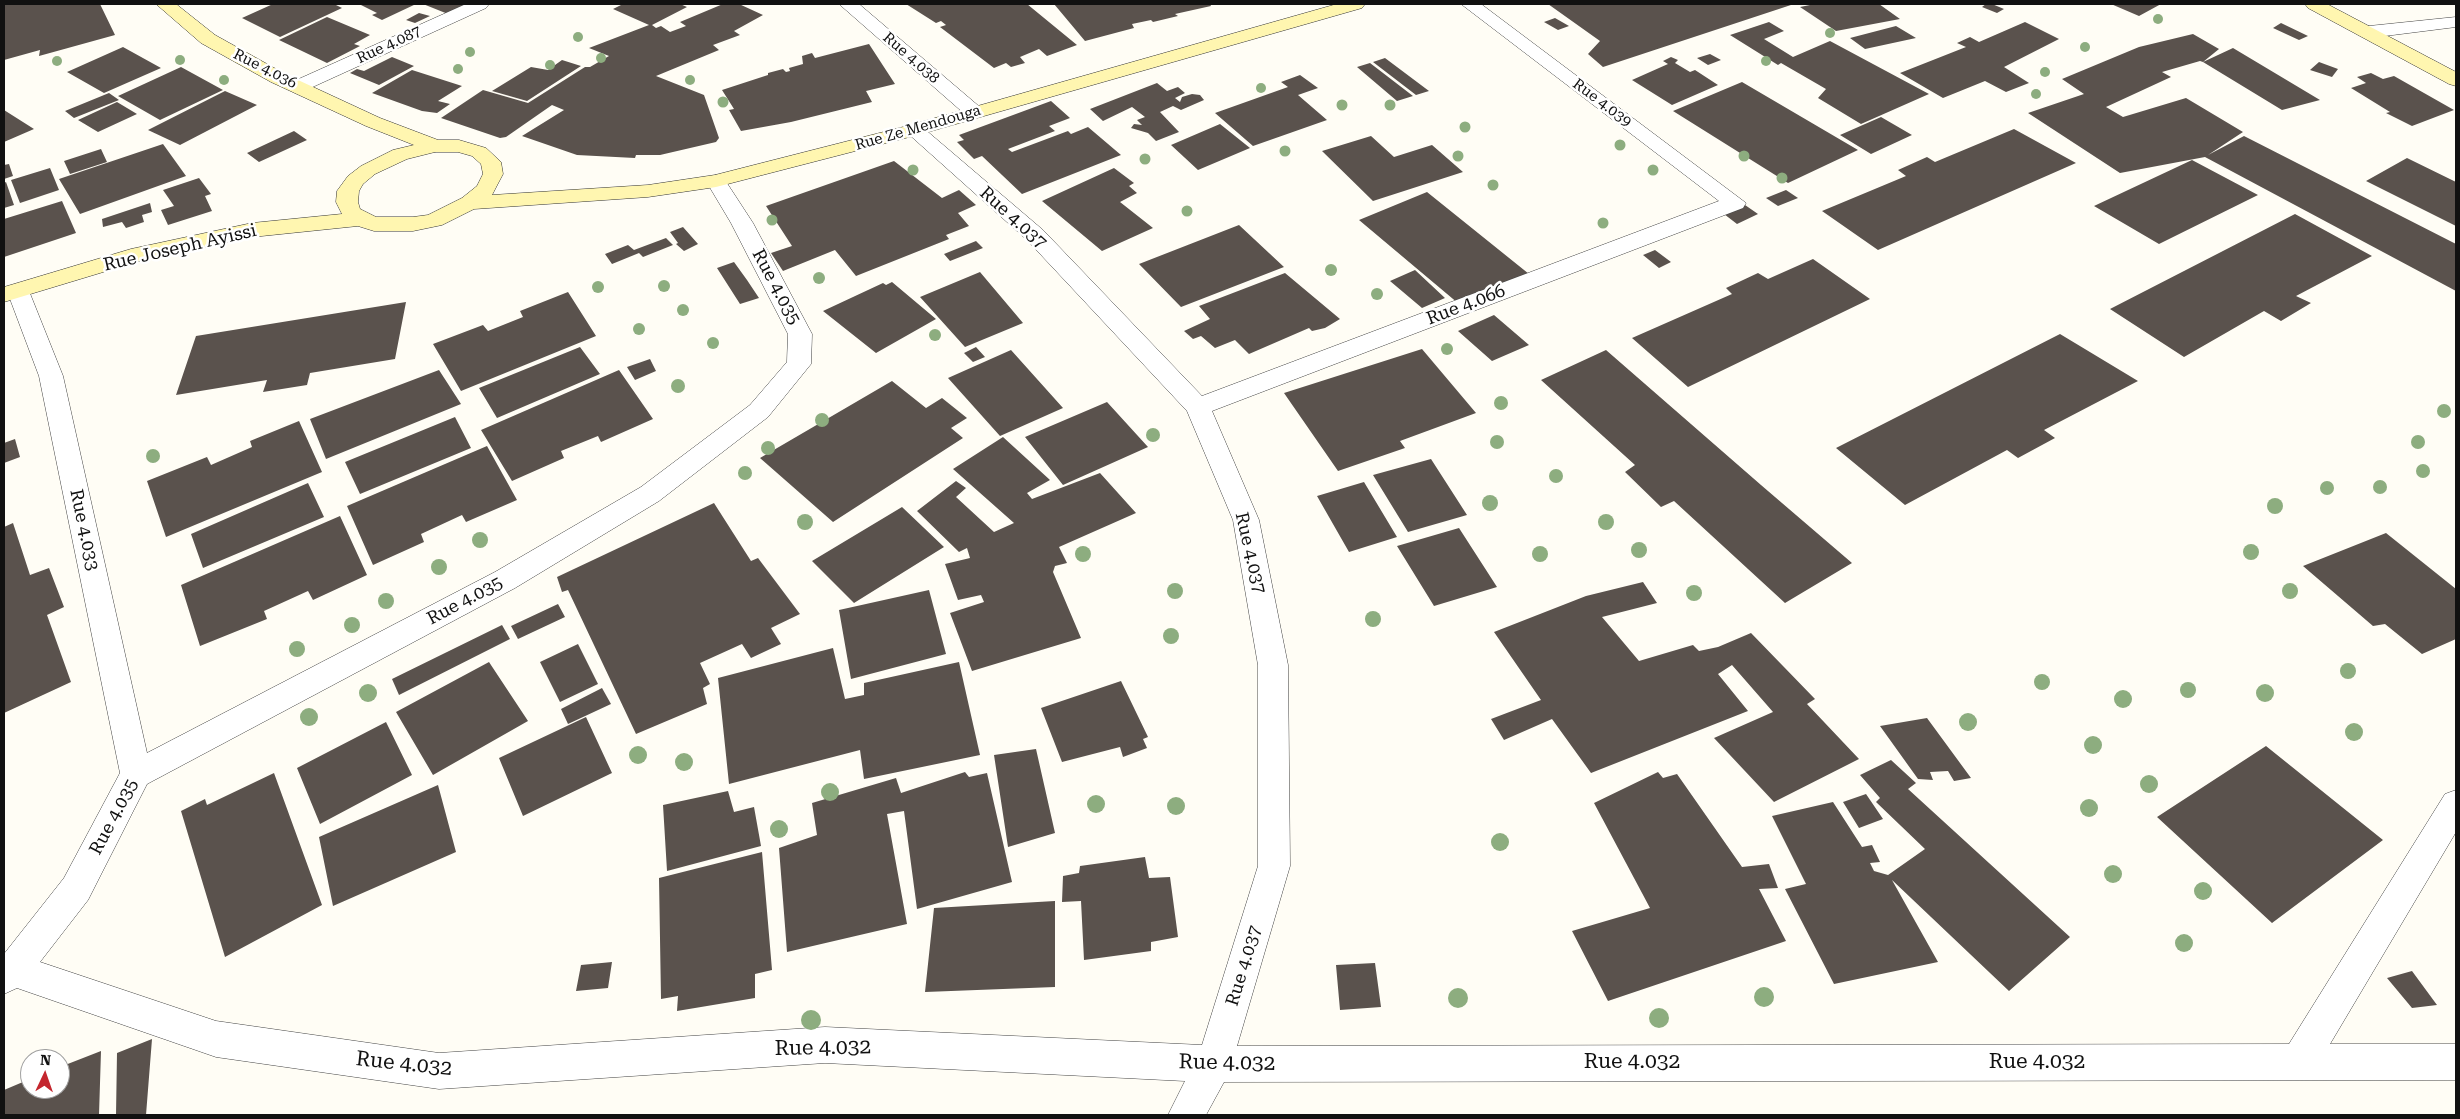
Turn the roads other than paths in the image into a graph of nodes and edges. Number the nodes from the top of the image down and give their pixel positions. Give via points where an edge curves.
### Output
1 (165, 4) edge
2 (480, 4) edge
3 (848, 4) edge
4 (1356, 4) edge
5 (1470, 4) edge
6 (2314, 4) edge
7 (2456, 22) edge
8 (2369, 32) junction
9 (2456, 80) edge
10 (299, 86) junction
11 (974, 112) junction
12 (373, 122) junction
13 (914, 130) junction
14 (435, 146) junction
15 (383, 160) junction
16 (716, 181) junction
17 (470, 203) junction
18 (1735, 203) joint
19 (360, 219) junction
20 (11, 293) edge
21 (1198, 407) junction
22 (136, 774) junction
23 (2456, 804) edge
24 (8, 974) edge
25 (2299, 1061) junction
26 (2456, 1062) edge
27 (1214, 1064) junction
28 (1186, 1115) edge

1 - 10 main road, Rue 4.036 via 208,39 278,78
2 - 10 street, Rue 4.087
3 - 11 street, Rue 4.038
4 - 11 main road, Rue Ze Mendouga
5 - 18 street, Rue 4.039
6 - 8 main road
7 - 8 street
8 - 9 main road
10 - 12 main road, Rue 4.036
11 - 13 main road, Rue Ze Mendouga
12 - 14 main road, Rue 4.036
12 - 15 main road
13 - 16 main road, Rue Ze Mendouga
13 - 21 street, Rue 4.037 via 1035,236
14 - 15 main road
14 - 17 main road via 460,146 479,152 491,162 493,174 486,189
15 - 19 main road via 362,175 348,191 347,202 351,212
16 - 17 main road, Rue Ze Mendouga via 648,191
16 - 22 street, Rue 4.035 via 742,223 800,334 798,364 759,411 650,494 505,580
17 - 19 main road, Rue Joseph Ayissi via 446,215 413,224 374,224
18 - 21 street, Rue 4.066
19 - 20 main road, Rue Joseph Ayissi via 252,230 139,254
20 - 22 street, Rue 4.033 via 51,376
21 - 27 street, Rue 4.037 via 1246,520 1273,665 1274,866
22 - 24 street, Rue 4.035 via 76,889
23 - 25 street
24 - 27 street, Rue 4.032 via 216,1039 438,1071 825,1044
25 - 26 street, Rue 4.032
25 - 27 street, Rue 4.032
27 - 28 street, Rue 4.037

